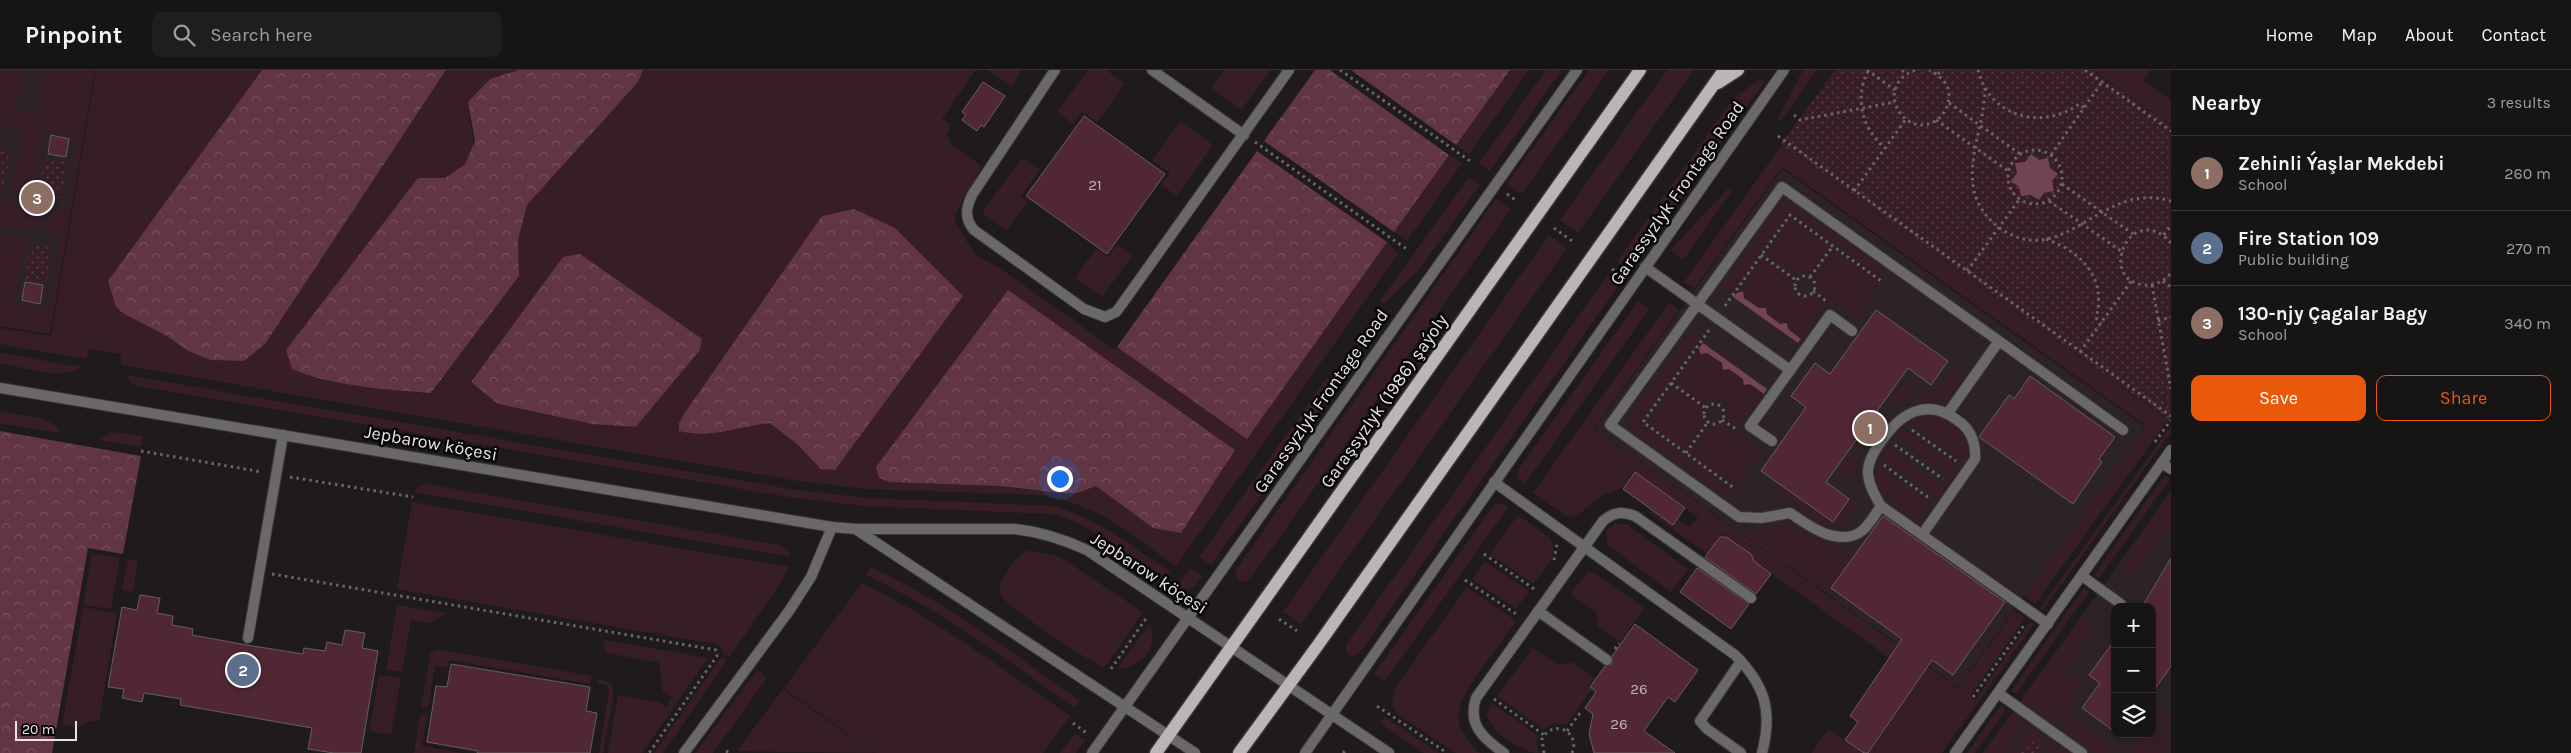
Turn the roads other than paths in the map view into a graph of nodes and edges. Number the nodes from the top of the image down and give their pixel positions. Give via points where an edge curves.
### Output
1 (1055, 70) edge
2 (1152, 70) edge
3 (1289, 70) edge
4 (1577, 70) edge
5 (1640, 70) edge
6 (1724, 70) edge
7 (1738, 70) edge
8 (1784, 70) edge
9 (1712, 87) junction
10 (1244, 135) junction
11 (1645, 267) junction
12 (1697, 304) junction
13 (1852, 331) dead end
14 (1999, 341) junction
15 (1790, 370) junction
16 (0, 388) edge
17 (1948, 413) junction
18 (2123, 430) dead end
19 (283, 435) junction
20 (1772, 441) dead end
21 (2171, 450) edge
22 (2167, 466) edge
23 (1494, 482) junction
24 (1881, 506) junction
25 (832, 527) junction
26 (856, 529) junction
27 (1922, 535) junction
28 (1584, 546) junction
29 (2082, 576) junction
30 (1751, 598) dead end
31 (2119, 603) edge
32 (1538, 611) junction
33 (1187, 616) junction
34 (2048, 624) junction
35 (248, 638) dead end
36 (1231, 646) junction
37 (1607, 660) dead end
38 (1740, 661) junction
39 (1289, 685) junction
40 (1998, 693) junction
41 (1126, 706) junction
42 (1332, 715) junction
43 (1168, 735) junction
44 (684, 753) edge
45 (1092, 753) edge
46 (1156, 753) edge
47 (1195, 753) edge
48 (1240, 753) edge
49 (1305, 753) edge
50 (1389, 753) edge
51 (1504, 753) edge
52 (1741, 753) edge
53 (1762, 753) edge
54 (1955, 753) edge
55 (2082, 753) edge

1 - 10 street via 972,195 966,218 974,230 1099,317 1111,316 1122,304
2 - 10 street
3 - 10 street
4 - 33 street, Garassyzlyk Frontage Road
5 - 36 main road, Garaşsyzlyk (1986) şaýoly
6 - 9 main road
7 - 9 main road
8 - 11 street, Garassyzlyk Frontage Road
9 - 39 main road
11 - 12 street
11 - 23 street, Garassyzlyk Frontage Road
12 - 14 street via 1782,187
12 - 15 street
12 - 24 street via 1610,425 1739,517 1762,518 1790,513 1818,531 1851,536 1865,528
13 - 15 street via 1830,315
14 - 17 street
14 - 18 street
15 - 20 street via 1750,426
16 - 19 street, Jepbarow köçesi
17 - 24 street via 1934,409 1910,412 1898,420 1884,438 1872,457 1868,472
17 - 27 street via 1971,433 1976,456
19 - 25 street, Jepbarow köçesi
19 - 35 street
21 - 22 street
22 - 29 street
23 - 28 street
23 - 42 street, Garassyzlyk Frontage Road
24 - 27 street
25 - 26 street, Jepbarow köçesi
25 - 44 street via 811,577 789,611
26 - 33 street, Jepbarow köçesi via 1015,529 1061,538 1087,550
26 - 41 street, Jepbarow köçesi
27 - 34 street
28 - 30 street via 1610,515 1627,513
28 - 32 street
28 - 38 street via 1720,643
29 - 31 street
29 - 34 street
32 - 37 street
32 - 51 street via 1480,692 1474,706 1473,721 1479,732
33 - 36 street, Jepbarow köçesi
33 - 41 street, Garassyzlyk Frontage Road
34 - 40 street
36 - 39 street, Jepbarow köçesi
36 - 43 main road, Garaşsyzlyk (1986) şaýoly
38 - 52 street via 1700,721
38 - 53 street via 1756,679 1762,692 1766,721
39 - 42 street, Jepbarow köçesi
39 - 48 main road
40 - 54 street
40 - 55 street
41 - 43 street, Jepbarow köçesi
41 - 45 street, Garassyzlyk Frontage Road
42 - 49 street, Garassyzlyk Frontage Road
42 - 50 street, Jepbarow köçesi
43 - 46 main road, Garaşsyzlyk (1986) şaýoly
43 - 47 street, Jepbarow köçesi

